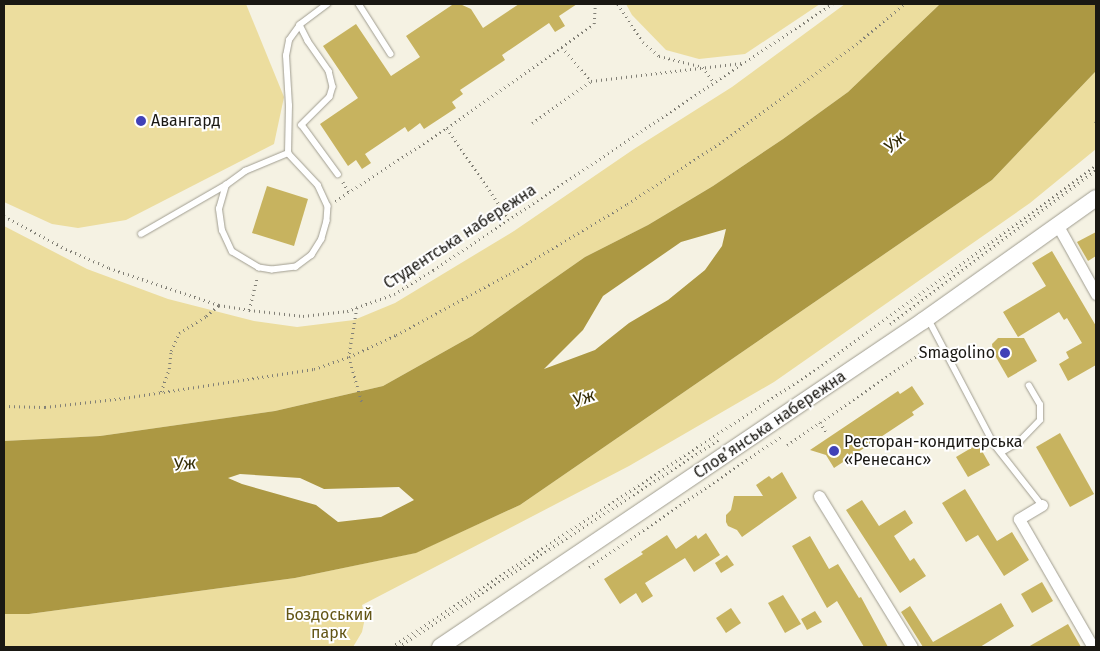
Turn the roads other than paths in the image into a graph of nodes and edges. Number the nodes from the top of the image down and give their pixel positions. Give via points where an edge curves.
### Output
1 (328, 4) edge
2 (359, 4) edge
3 (300, 25) junction
4 (392, 54) dead end
5 (288, 153) junction
6 (338, 174) dead end
7 (226, 185) junction
8 (1096, 198) edge
9 (1058, 226) junction
10 (142, 234) dead end
11 (1096, 294) edge
12 (928, 318) junction
13 (1029, 386) dead end
14 (1002, 452) junction
15 (818, 496) dead end
16 (1042, 505) joint
17 (440, 647) edge
18 (912, 647) edge
19 (1093, 647) edge

1 - 3 lane
2 - 4 lane
3 - 5 lane via 288,40 286,56
3 - 6 lane via 329,71 333,87 330,97 302,125
5 - 7 lane via 245,171
5 - 7 lane via 318,185 328,206 322,239 312,255 296,267 259,268 232,252 222,231 219,209
7 - 10 lane
8 - 9 street, Словʼянська набережна
9 - 11 street
9 - 12 street, Словʼянська набережна
12 - 14 lane via 985,428
12 - 17 street, Словʼянська набережна
13 - 14 lane via 1040,405 1040,420 1019,442
14 - 16 lane
15 - 18 street
16 - 19 street via 1019,519

